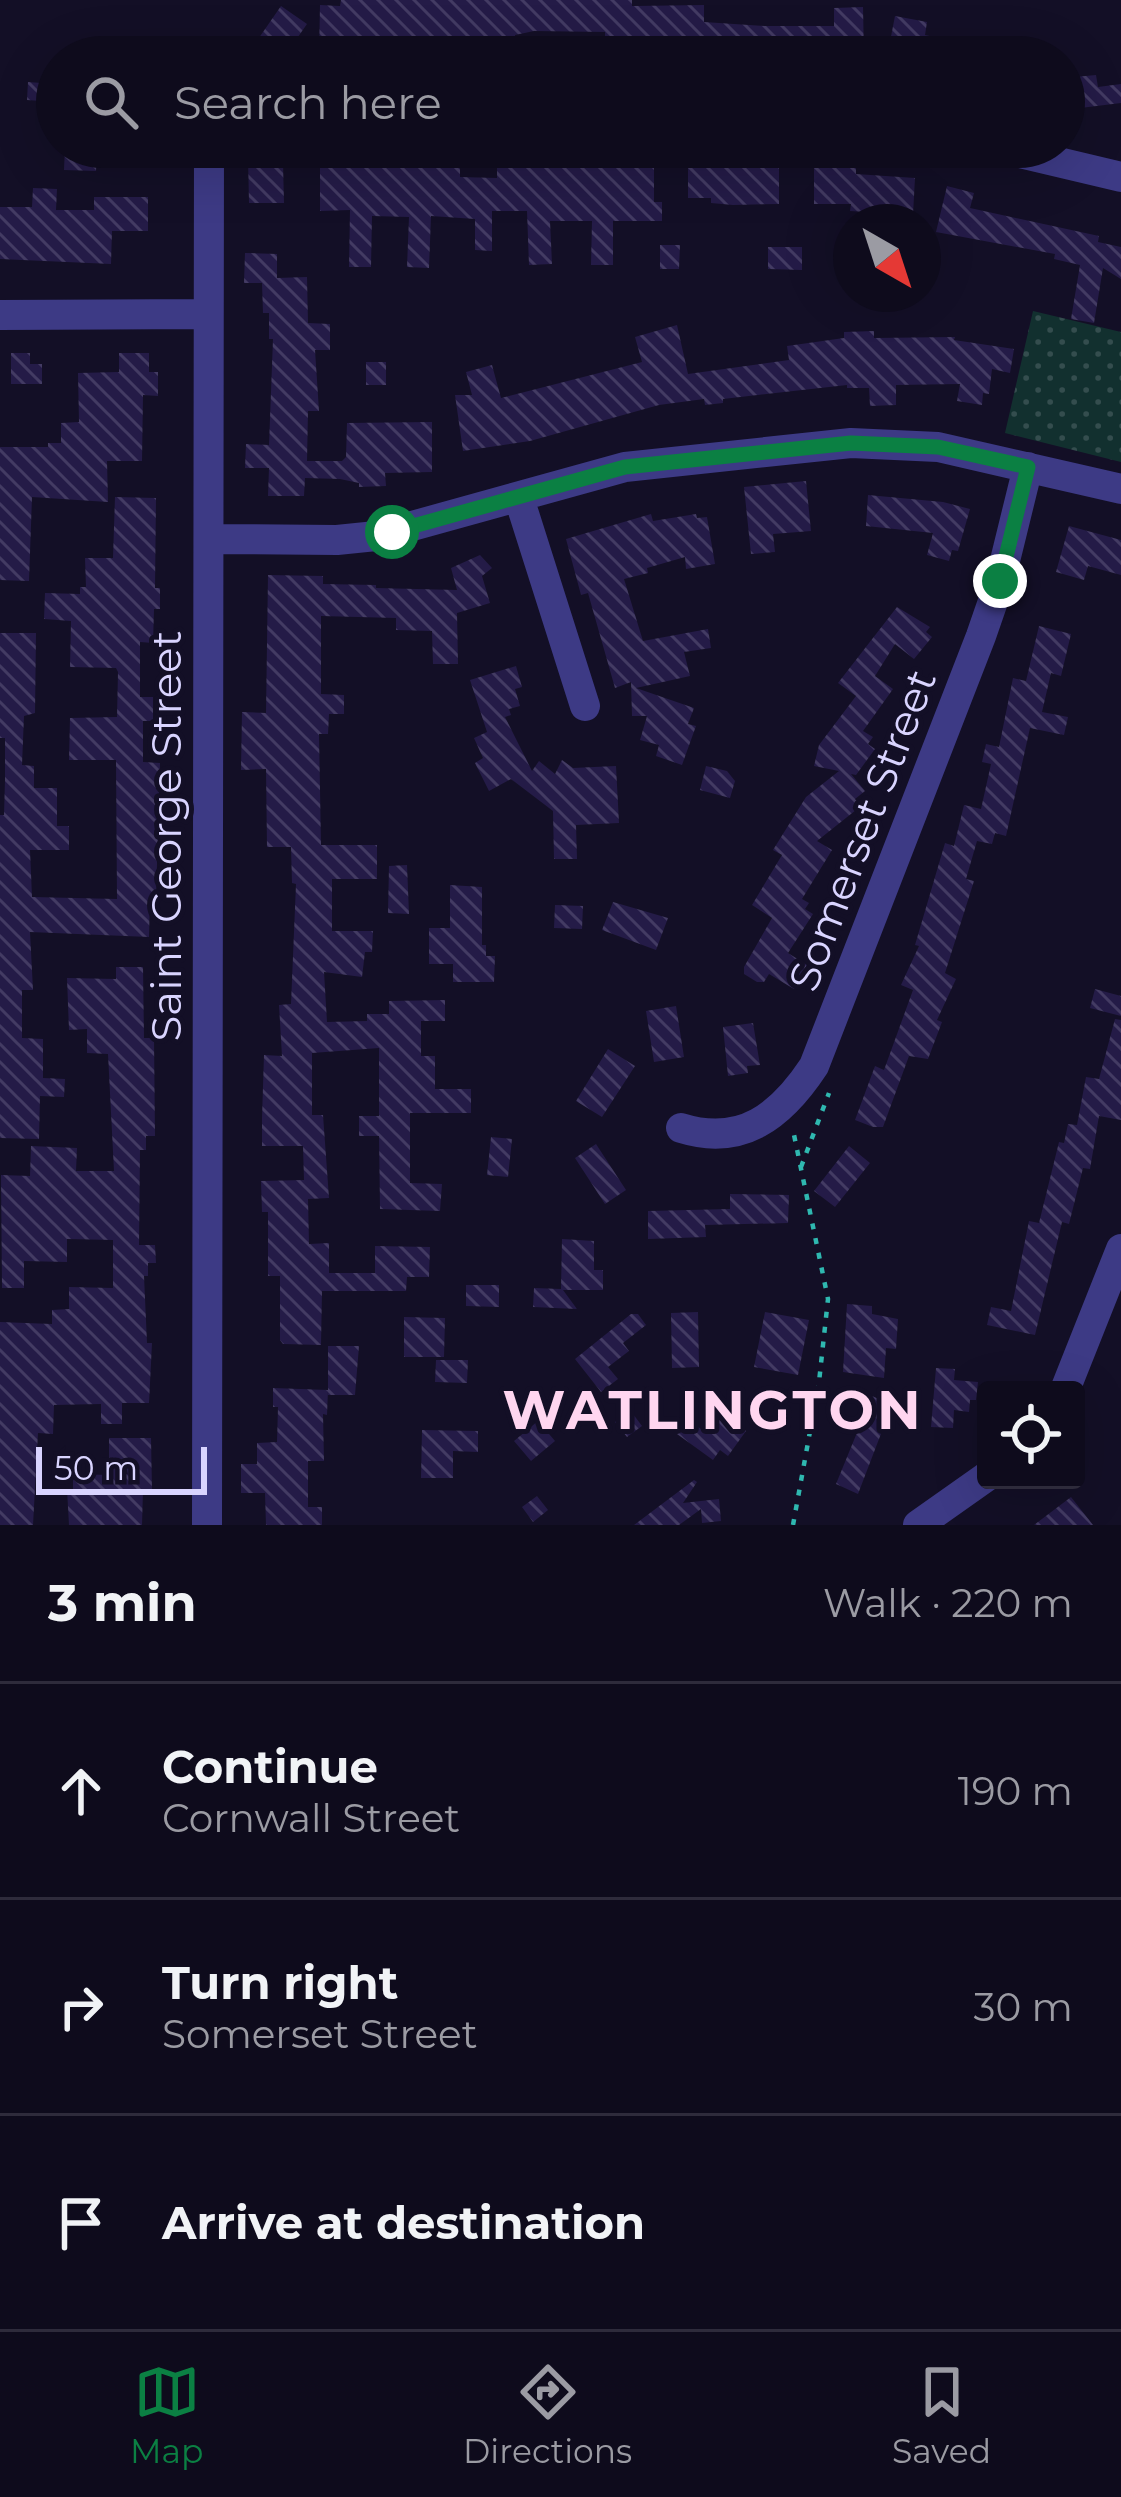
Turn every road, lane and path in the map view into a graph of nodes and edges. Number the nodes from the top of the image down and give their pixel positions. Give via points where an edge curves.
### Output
1 (209, 168) edge
2 (1083, 168) edge
3 (1121, 177) edge
4 (208, 314) junction
5 (0, 315) edge
6 (1028, 467) junction
7 (1121, 489) edge
8 (519, 498) junction
9 (209, 539) junction
10 (585, 706) dead end
11 (830, 1091) dead end
12 (788, 1100) junction
13 (681, 1128) dead end
14 (799, 1170) junction
15 (1121, 1249) edge
16 (1068, 1381) edge
17 (977, 1483) edge
18 (207, 1525) edge
19 (793, 1525) edge
20 (918, 1525) edge

1 - 4 street, Saint George Street
2 - 3 street
4 - 5 street
4 - 9 street, Saint George Street
6 - 7 street
6 - 8 street via 938,447 851,443 625,467
6 - 12 street, Somerset Street via 1000,581 956,702 830,1032
8 - 9 street via 357,539
8 - 10 street
9 - 18 street, Saint George Street
11 - 14 path
12 - 13 street, Somerset Street via 722,1136
12 - 14 path
14 - 19 path via 828,1299
15 - 16 street
17 - 20 street

